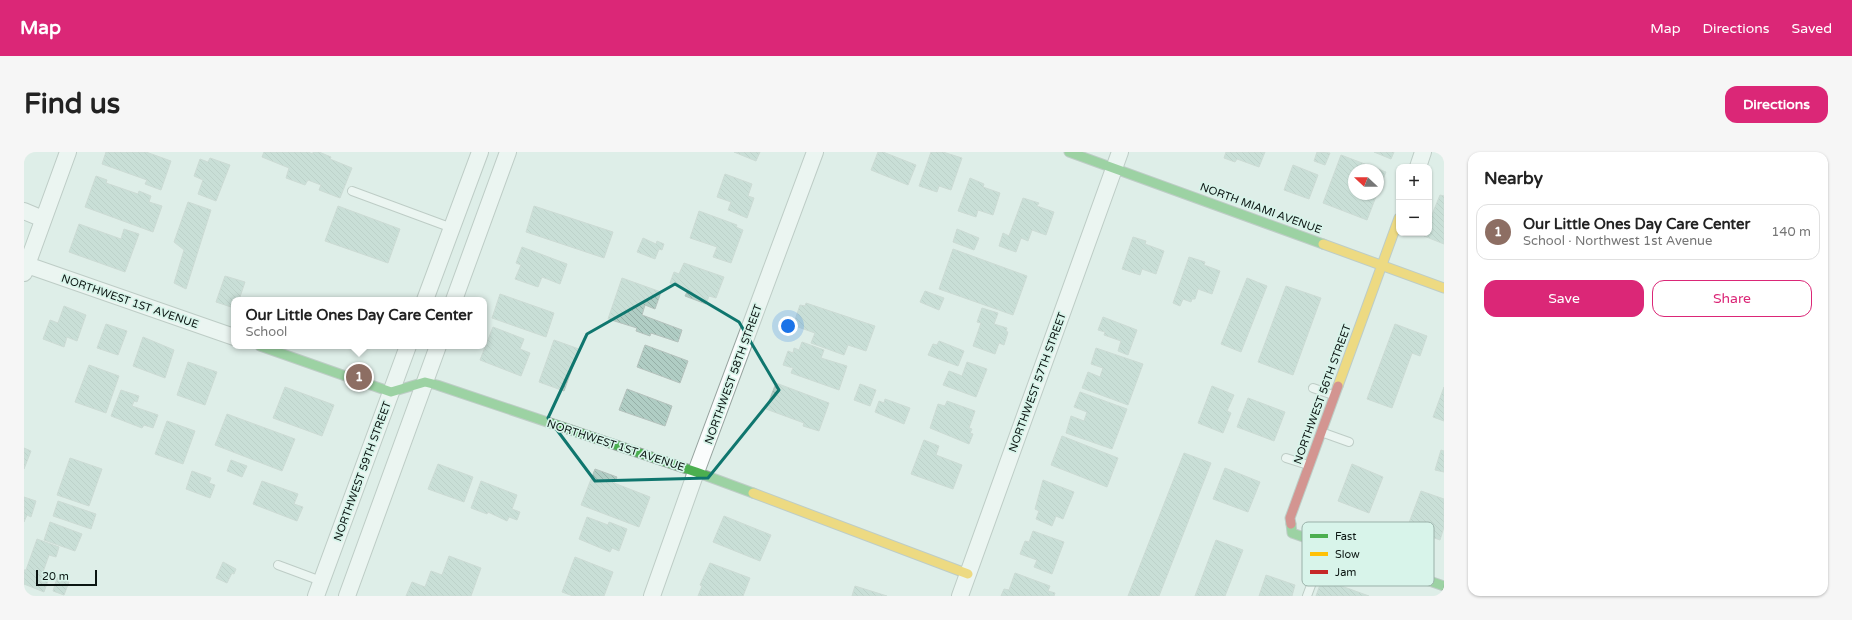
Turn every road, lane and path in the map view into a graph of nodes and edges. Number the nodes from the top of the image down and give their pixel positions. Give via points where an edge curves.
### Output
1 (68, 152) edge
2 (480, 152) edge
3 (508, 152) edge
4 (815, 152) edge
5 (1069, 152) edge
6 (1120, 152) edge
7 (1423, 152) edge
8 (1419, 164) edge
9 (1115, 167) junction
10 (352, 191) dead end
11 (24, 212) edge
12 (43, 219) junction
13 (1396, 226) edge
14 (452, 228) junction
15 (1382, 265) junction
16 (26, 269) edge
17 (1444, 288) edge
18 (426, 297) edge
19 (455, 297) edge
20 (231, 336) edge
21 (269, 349) edge
22 (407, 349) edge
23 (437, 349) edge
24 (425, 382) junction
25 (1313, 388) dead end
26 (391, 392) junction
27 (1334, 395) junction
28 (1321, 432) junction
29 (1349, 442) dead end
30 (1286, 458) dead end
31 (1309, 465) junction
32 (696, 472) junction
33 (1302, 537) edge
34 (278, 565) dead end
35 (968, 574) junction
36 (321, 581) junction
37 (1434, 583) edge
38 (1311, 586) edge
39 (1444, 586) edge
40 (316, 596) edge
41 (347, 596) edge
42 (652, 596) edge
43 (960, 596) edge
44 (1307, 596) edge

1 - 12 street
2 - 14 street
3 - 19 street
4 - 32 street, NORTHWEST 58TH STREET
5 - 9 street, NORTH MIAMI AVENUE
6 - 9 street, NORTHWEST 57TH STREET
7 - 8 street
9 - 15 street, NORTH MIAMI AVENUE
9 - 35 street, NORTHWEST 57TH STREET
10 - 14 lane
11 - 12 street
12 - 16 street
13 - 15 street, NORTHWEST 56TH STREET
14 - 18 street
15 - 17 street, NORTH MIAMI AVENUE
15 - 27 street, NORTHWEST 56TH STREET
16 - 20 street, NORTHWEST 1ST AVENUE
21 - 26 street
22 - 26 street, NORTHWEST 59TH STREET
23 - 24 street
24 - 26 street
24 - 32 street, NORTHWEST 1ST AVENUE
24 - 41 street
25 - 27 lane
26 - 36 street, NORTHWEST 59TH STREET
27 - 28 street, NORTHWEST 56TH STREET
28 - 29 lane
28 - 31 street, NORTHWEST 56TH STREET
30 - 31 lane
31 - 33 street, NORTHWEST 56TH STREET via 1290,518 1292,533
32 - 35 street, NORTHWEST 1ST AVENUE
32 - 42 street, NORTHWEST 58TH STREET
34 - 36 lane
35 - 43 street, NORTHWEST 57TH STREET
36 - 40 street, NORTHWEST 59TH STREET
37 - 39 street
38 - 44 lane

